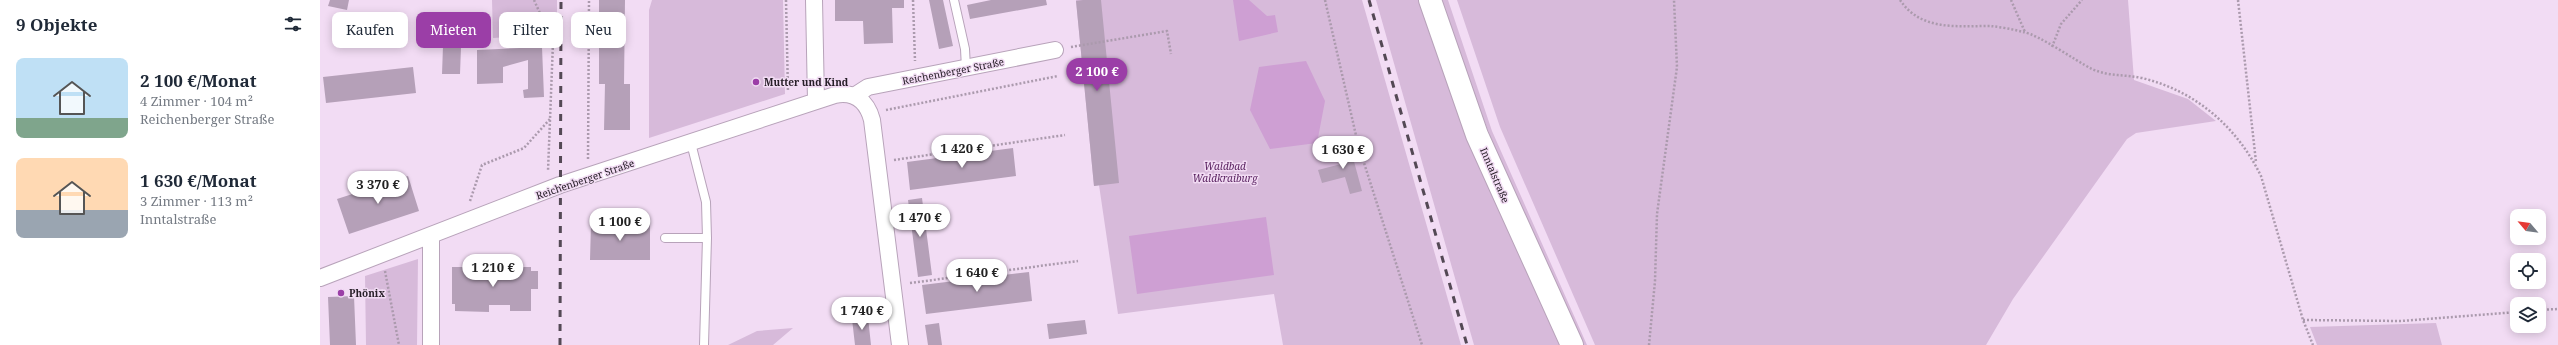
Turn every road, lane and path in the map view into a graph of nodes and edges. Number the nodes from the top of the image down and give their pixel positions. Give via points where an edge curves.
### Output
1 (534, 0) edge
2 (589, 0) edge
3 (786, 0) edge
4 (814, 0) edge
5 (913, 0) edge
6 (954, 0) edge
7 (1325, 0) edge
8 (1430, 0) edge
9 (1674, 0) edge
10 (1900, 0) edge
11 (2011, 0) edge
12 (2082, 0) edge
13 (2238, 0) edge
14 (2025, 32) junction
15 (2052, 47) junction
16 (1055, 50) joint
17 (1171, 54) dead end
18 (966, 68) junction
19 (1058, 76) dead end
20 (915, 78) junction
21 (854, 96) junction
22 (816, 101) junction
23 (788, 111) junction
24 (871, 116) junction
25 (550, 119) junction
26 (1065, 135) dead end
27 (691, 143) junction
28 (878, 162) junction
29 (2256, 166) junction
30 (588, 177) junction
31 (548, 191) junction
32 (469, 204) dead end
33 (431, 237) junction
34 (665, 238) dead end
35 (707, 238) junction
36 (382, 255) junction
37 (1078, 261) dead end
38 (320, 278) edge
39 (893, 285) junction
40 (2558, 309) edge
41 (2546, 310) edge
42 (2510, 313) edge
43 (2303, 320) junction
44 (399, 345) edge
45 (431, 345) edge
46 (704, 345) edge
47 (900, 345) edge
48 (1422, 345) edge
49 (1572, 345) edge
50 (1649, 345) edge
51 (2313, 345) edge

1 - 25 path via 553,42
2 - 30 path
3 - 23 path
4 - 22 street
5 - 20 path
6 - 18 lane via 965,49
7 - 48 path via 1358,144
8 - 49 main road, Inntalstraße via 1477,135
9 - 50 path via 1677,68 1656,214 1655,281
10 - 14 path via 1912,15 1925,22 1961,28 1991,26
11 - 14 path
12 - 15 path via 2061,24
13 - 29 path
14 - 15 path
15 - 29 path via 2092,69 2112,76 2141,78 2192,98 2212,111 2251,155
16 - 17 path via 1167,31
16 - 18 street, Reichenberger Straße
18 - 20 street, Reichenberger Straße
19 - 24 path
20 - 21 street, Reichenberger Straße via 868,87
21 - 22 street, Reichenberger Straße via 843,93
21 - 24 street via 863,102
22 - 23 street, Reichenberger Straße
23 - 27 street, Reichenberger Straße
24 - 28 street
25 - 31 path
25 - 32 path via 524,148 482,164
26 - 28 path
27 - 30 street, Reichenberger Straße
27 - 35 lane via 706,202
28 - 39 street
29 - 43 path
30 - 31 street, Reichenberger Straße
31 - 33 street, Reichenberger Straße
33 - 36 street, Reichenberger Straße
33 - 45 street
34 - 35 lane
35 - 46 lane
36 - 38 street, Reichenberger Straße
36 - 44 path
37 - 39 path
39 - 47 street
40 - 41 path
42 - 43 path via 2400,321
43 - 51 path

